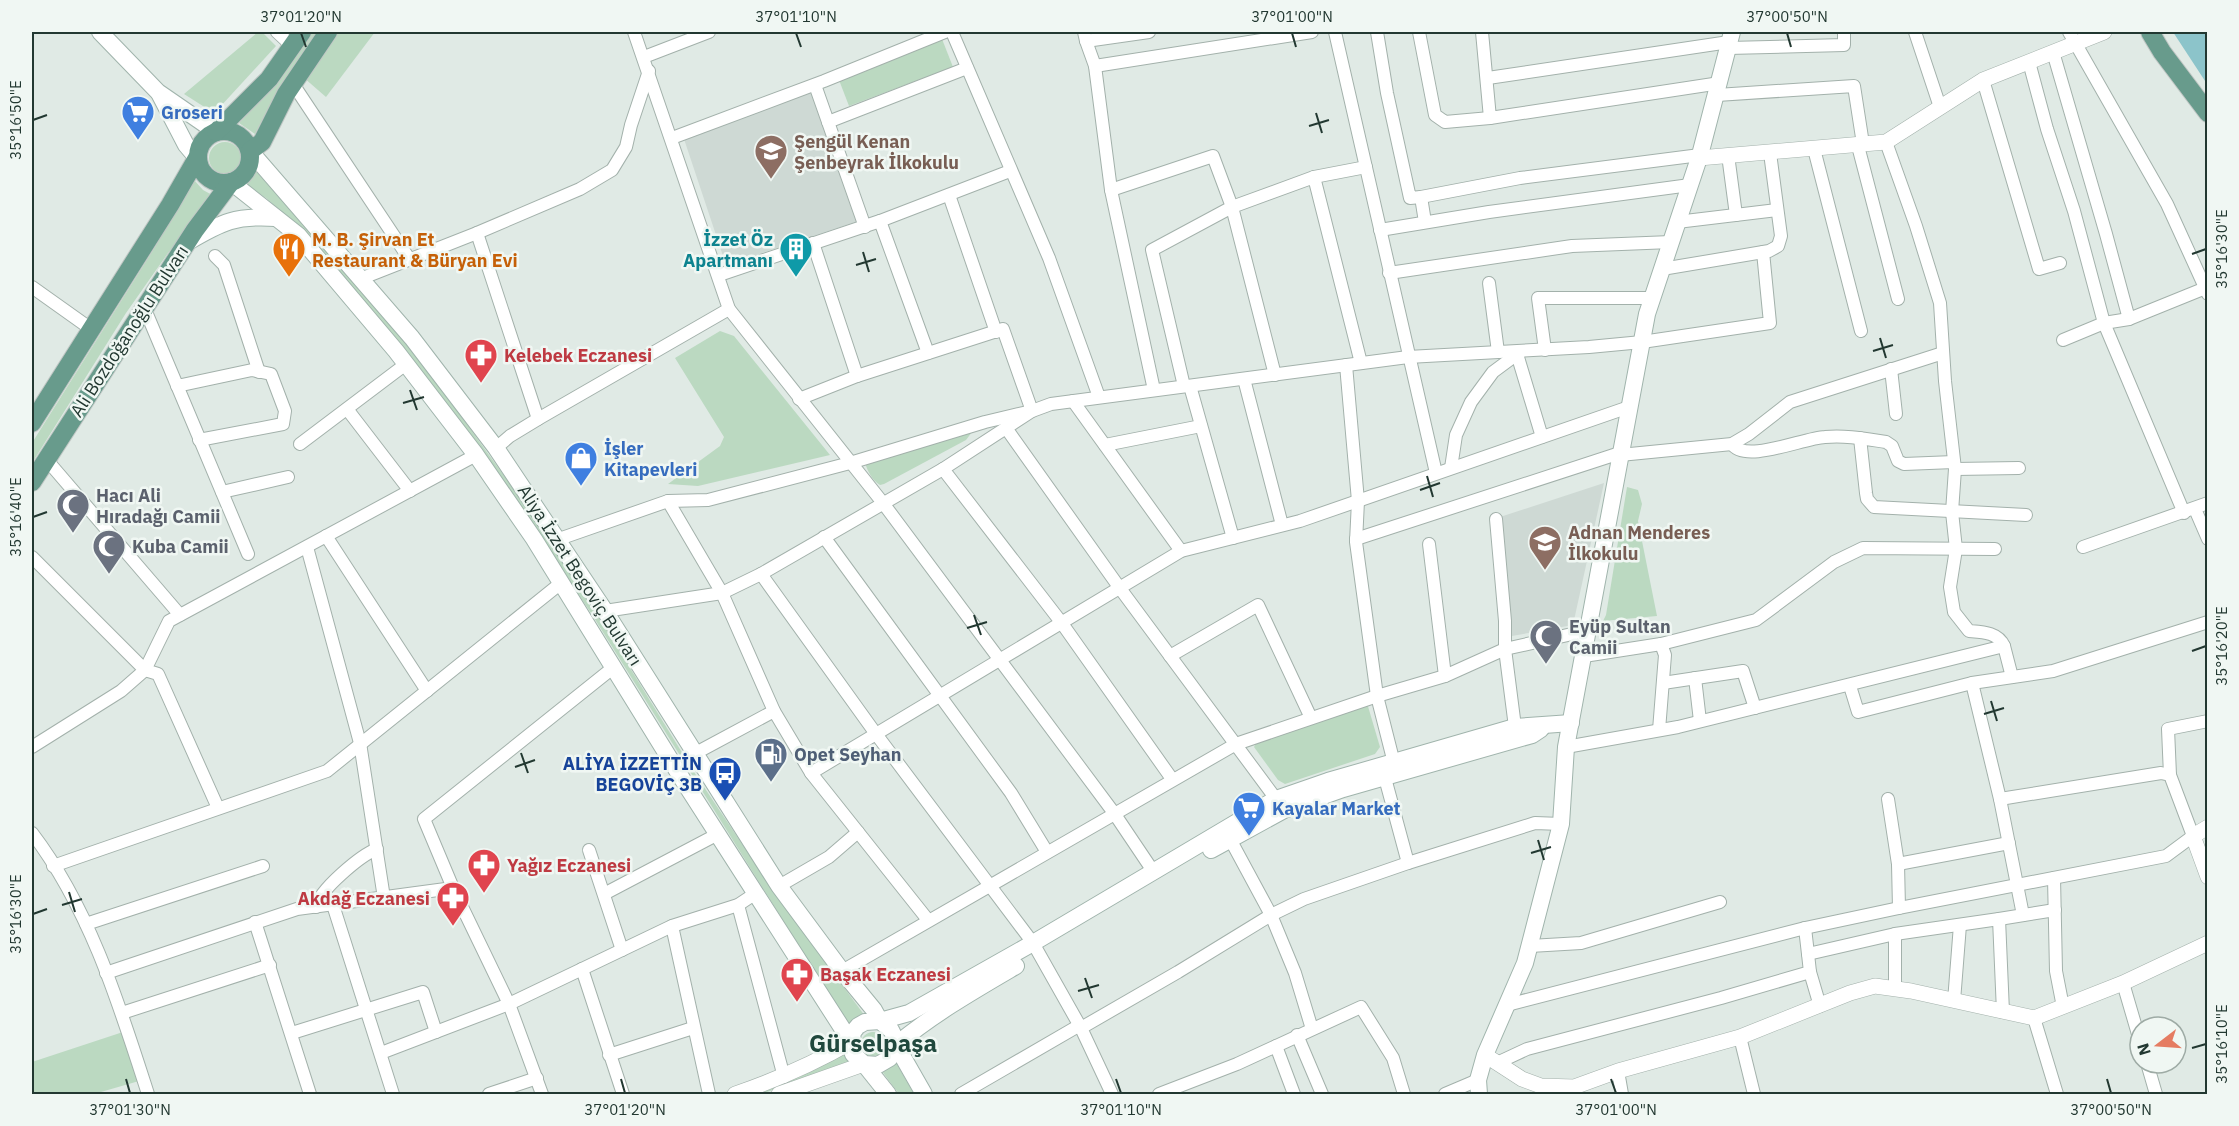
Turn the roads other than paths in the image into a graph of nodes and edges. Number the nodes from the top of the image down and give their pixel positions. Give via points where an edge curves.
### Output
1 (100, 32) edge
2 (277, 32) edge
3 (328, 32) edge
4 (634, 32) edge
5 (709, 32) edge
6 (945, 32) edge
7 (952, 32) edge
8 (1149, 32) edge
9 (1312, 32) edge
10 (1335, 32) edge
11 (1377, 32) edge
12 (1419, 32) edge
13 (1482, 32) edge
14 (1844, 32) edge
15 (1916, 32) edge
16 (2104, 32) edge
17 (2150, 32) edge
18 (1085, 36) edge
19 (2071, 37) edge
20 (297, 39) edge
21 (1730, 40) edge
22 (2053, 52) junction
23 (644, 57) junction
24 (2029, 62) junction
25 (1095, 66) junction
26 (967, 68) junction
27 (649, 71) junction
28 (1488, 78) junction
29 (1983, 80) junction
30 (293, 84) junction
31 (815, 85) junction
32 (1718, 89) junction
33 (158, 92) junction
34 (1940, 107) junction
35 (2208, 113) edge
36 (1490, 118) junction
37 (828, 122) junction
38 (216, 132) junction
39 (672, 138) junction
40 (1886, 142) junction
41 (1860, 145) junction
42 (1814, 149) junction
43 (250, 151) junction
44 (1770, 153) junction
45 (1728, 155) junction
46 (1699, 156) junction
47 (197, 158) junction
48 (1366, 167) junction
49 (1010, 171) junction
50 (1314, 177) junction
51 (231, 182) junction
52 (1690, 185) junction
53 (1111, 190) junction
54 (949, 195) junction
55 (1421, 197) junction
56 (1232, 207) junction
57 (1777, 210) junction
58 (1736, 215) junction
59 (276, 218) junction
60 (880, 220) junction
61 (1425, 222) junction
62 (1677, 222) junction
63 (865, 227) junction
64 (1380, 230) junction
65 (477, 233) junction
66 (188, 242) junction
67 (1671, 242) junction
68 (813, 243) junction
69 (1763, 252) junction
70 (215, 256) dead end
71 (410, 260) junction
72 (2060, 263) dead end
73 (1662, 269) junction
74 (1389, 273) junction
75 (719, 275) junction
76 (360, 279) junction
77 (1489, 283) dead end
78 (32, 287) edge
79 (2207, 289) edge
80 (1652, 298) junction
81 (1898, 299) dead end
82 (144, 307) junction
83 (729, 309) junction
84 (2129, 319) junction
85 (2104, 323) junction
86 (92, 329) junction
87 (1861, 331) dead end
88 (996, 332) junction
89 (2063, 339) dead end
90 (1642, 342) junction
91 (1545, 350) junction
92 (1498, 352) junction
93 (928, 353) junction
94 (1519, 353) junction
95 (1943, 353) junction
96 (1408, 357) junction
97 (1361, 363) junction
98 (406, 364) junction
99 (1346, 365) junction
100 (1890, 369) junction
101 (259, 372) junction
102 (1275, 375) junction
103 (857, 376) junction
104 (1244, 379) junction
105 (177, 386) junction
106 (1187, 386) junction
107 (1154, 390) junction
108 (1099, 397) junction
109 (799, 399) junction
110 (1073, 401) junction
111 (1629, 407) junction
112 (346, 409) junction
113 (1032, 411) junction
114 (1896, 414) dead end
115 (538, 419) junction
116 (32, 423) edge
117 (1202, 426) junction
118 (1006, 428) junction
119 (1542, 437) junction
120 (1860, 438) junction
121 (200, 440) junction
122 (300, 444) dead end
123 (1105, 444) junction
124 (1732, 444) junction
125 (496, 448) junction
126 (1620, 454) junction
127 (476, 455) junction
128 (46, 459) junction
129 (850, 462) junction
130 (1954, 465) junction
131 (1451, 468) junction
132 (2019, 468) dead end
133 (943, 469) junction
134 (1436, 473) junction
135 (288, 477) dead end
136 (32, 482) edge
137 (410, 491) junction
138 (222, 492) junction
139 (668, 501) junction
140 (1358, 501) junction
141 (883, 503) junction
142 (2208, 503) edge
143 (2190, 511) junction
144 (1952, 512) junction
145 (2026, 515) dead end
146 (1496, 519) dead end
147 (1282, 525) junction
148 (326, 536) junction
149 (824, 537) junction
150 (1233, 538) junction
151 (559, 539) junction
152 (1356, 539) junction
153 (2208, 539) edge
154 (1429, 544) dead end
155 (307, 547) junction
156 (2083, 547) dead end
157 (1956, 549) junction
158 (1995, 549) dead end
159 (1181, 550) junction
160 (248, 554) dead end
161 (32, 557) edge
162 (761, 574) junction
163 (561, 583) junction
164 (1119, 587) junction
165 (722, 593) junction
166 (605, 611) junction
167 (180, 615) junction
168 (1061, 622) junction
169 (2208, 622) edge
170 (1590, 630) junction
171 (1661, 644) junction
172 (2004, 646) junction
173 (1505, 649) junction
174 (1170, 656) junction
175 (1584, 656) junction
176 (1000, 659) junction
177 (614, 667) junction
178 (145, 670) junction
179 (1445, 676) junction
180 (2012, 677) junction
181 (1695, 678) junction
182 (1663, 683) junction
183 (1972, 683) junction
184 (1850, 686) junction
185 (427, 691) junction
186 (939, 695) junction
187 (1377, 696) junction
188 (1755, 708) junction
189 (774, 711) junction
190 (1311, 718) junction
191 (2208, 721) edge
192 (1700, 722) junction
193 (1571, 723) junction
194 (1546, 726) junction
195 (1515, 727) junction
196 (1659, 730) junction
197 (876, 734) junction
198 (360, 743) junction
199 (1236, 744) junction
200 (32, 747) edge
201 (1566, 747) junction
202 (694, 754) junction
203 (1392, 771) junction
204 (811, 773) junction
205 (2170, 775) junction
206 (1172, 779) junction
207 (1276, 799) junction
208 (1888, 799) dead end
209 (2000, 799) junction
210 (218, 808) junction
211 (1114, 813) junction
212 (1561, 824) junction
213 (2208, 827) edge
214 (858, 832) junction
215 (32, 833) edge
216 (718, 834) junction
217 (2193, 836) junction
218 (1230, 839) junction
219 (2009, 843) junction
220 (377, 849) junction
221 (589, 850) dead end
222 (1047, 852) junction
223 (1408, 863) junction
224 (1898, 864) junction
225 (53, 866) junction
226 (263, 866) dead end
227 (1153, 871) junction
228 (2208, 877) edge
229 (2054, 878) junction
230 (990, 884) junction
231 (2017, 885) junction
232 (779, 886) junction
233 (453, 888) junction
234 (756, 893) junction
235 (604, 894) junction
236 (384, 898) junction
237 (1720, 902) dead end
238 (333, 905) junction
239 (738, 905) junction
240 (316, 907) junction
241 (1899, 908) junction
242 (2055, 910) junction
243 (1271, 915) junction
244 (2023, 915) junction
245 (1999, 919) junction
246 (928, 920) junction
247 (255, 922) junction
248 (86, 924) junction
249 (1960, 925) junction
250 (672, 926) junction
251 (1805, 928) junction
252 (1895, 934) junction
253 (2208, 944) edge
254 (1530, 946) junction
255 (1035, 948) junction
256 (622, 950) junction
257 (1808, 954) junction
258 (270, 966) junction
259 (582, 969) junction
260 (842, 971) junction
261 (1810, 972) junction
262 (105, 974) junction
263 (2123, 983) junction
264 (1895, 988) junction
265 (1954, 1001) junction
266 (509, 1004) junction
267 (1508, 1005) junction
268 (1820, 1006) junction
269 (2063, 1007) junction
270 (366, 1011) junction
271 (2003, 1012) junction
272 (122, 1013) junction
273 (2132, 1015) edge
274 (2034, 1018) junction
275 (880, 1022) junction
276 (1081, 1026) junction
277 (693, 1028) junction
278 (1312, 1029) junction
279 (436, 1032) junction
280 (292, 1033) junction
281 (1298, 1035) junction
282 (1740, 1037) junction
283 (851, 1042) junction
284 (896, 1045) junction
285 (1276, 1046) junction
286 (381, 1053) junction
287 (609, 1055) junction
288 (1491, 1059) junction
289 (864, 1064) junction
290 (1618, 1071) junction
291 (2150, 1075) edge
292 (784, 1077) junction
293 (537, 1078) junction
294 (1478, 1087) edge
295 (148, 1095) edge
296 (310, 1095) edge
297 (393, 1095) edge
298 (489, 1095) edge
299 (542, 1095) edge
300 (623, 1095) edge
301 (709, 1095) edge
302 (735, 1095) edge
303 (779, 1095) edge
304 (888, 1095) edge
305 (924, 1095) edge
306 (961, 1095) edge
307 (1112, 1095) edge
308 (1159, 1095) edge
309 (1294, 1095) edge
310 (1322, 1095) edge
311 (1404, 1095) edge
312 (1446, 1095) edge
313 (1622, 1095) edge
314 (1755, 1095) edge
315 (2057, 1095) edge
316 (2156, 1095) edge

1 - 33 main road
2 - 20 street
3 - 30 main road
4 - 23 street
5 - 23 street
6 - 31 street
7 - 26 street
8 - 18 street
9 - 25 street
10 - 48 street
11 - 55 street via 1410,198
12 - 36 street via 1435,115 1445,122
13 - 28 street
14 - 21 street via 1845,45
15 - 34 street
16 - 19 street
17 - 35 main road
18 - 25 street
19 - 22 street
19 - 79 street via 2167,204
20 - 38 main road via 269,79
21 - 28 street
21 - 32 main road
22 - 24 street
22 - 84 street
23 - 27 street
24 - 29 street
24 - 85 street
25 - 53 street
26 - 37 street
26 - 49 street
27 - 39 street
27 - 65 street via 626,147 612,170 580,189
28 - 36 street
29 - 34 street
29 - 72 street via 2039,269
30 - 43 main road via 262,142
30 - 71 street
31 - 37 street
31 - 39 street
32 - 36 street
32 - 41 street via 1854,86
32 - 46 main road
33 - 38 main road
33 - 47 main road
34 - 40 street
37 - 63 street
38 - 43 main road via 240,136
38 - 47 main road via 202,141
39 - 75 street
40 - 41 street
40 - 95 street via 1940,303
41 - 42 street
41 - 81 street
42 - 44 street
42 - 87 street
43 - 51 main road via 248,169
43 - 76 main road, Aliya İzzet Begoviç Bulvarı
44 - 45 street
44 - 57 street
45 - 46 street
45 - 58 street
46 - 52 main road
46 - 55 street via 1520,178
47 - 51 main road via 209,179
47 - 86 main road, Ali Bozdoğanoğlu Bulvarı
48 - 50 street
48 - 64 street
49 - 54 street
49 - 108 street via 1048,258
50 - 56 street
50 - 97 street
51 - 59 main road, Aliya İzzet Begoviç Bulvarı
51 - 66 main road, Ali Bozdoğanoğlu Bulvarı
52 - 61 street
52 - 62 main road
53 - 56 street via 1213,156
53 - 107 street
54 - 60 street
54 - 88 street
55 - 61 street
56 - 102 street
56 - 106 street via 1152,249
57 - 58 street
57 - 69 street via 1781,242 1774,250
58 - 62 street
59 - 66 main road via 249,216 219,224
59 - 98 main road, Aliya İzzet Begoviç Bulvarı via 298,235
60 - 63 street
60 - 93 street
61 - 64 street
62 - 67 main road
63 - 68 street
64 - 74 street
65 - 71 street
65 - 115 street
66 - 82 main road, Ali Bozdoğanoğlu Bulvarı
67 - 73 main road
67 - 74 street via 1572,246
68 - 75 street
68 - 103 street
69 - 73 street
69 - 90 street via 1770,323
70 - 101 street via 224,265
71 - 76 street
73 - 80 main road
74 - 96 street
75 - 83 street
76 - 125 main road, Aliya İzzet Begoviç Bulvarı via 412,338
77 - 92 street
78 - 86 street
79 - 84 street
80 - 90 main road
80 - 91 street via 1538,298
82 - 105 street
82 - 128 main road, Ali Bozdoğanoğlu Bulvarı
83 - 109 street
83 - 115 street
84 - 85 street
85 - 89 street
85 - 143 street
86 - 116 main road, Ali Bozdoğanoğlu Bulvarı
88 - 93 street
88 - 113 street via 1003,329
90 - 91 street
90 - 111 main road
91 - 94 street
92 - 94 street
92 - 96 street
93 - 103 street
94 - 119 street
94 - 131 street via 1493,372 1471,402 1456,435
95 - 100 street
95 - 130 street
96 - 97 street
96 - 134 street
97 - 99 street
98 - 112 street
98 - 127 main road, Aliya İzzet Begoviç Bulvarı
99 - 102 street
99 - 140 street
100 - 114 street
100 - 124 street via 1790,402
101 - 105 street via 252,370
101 - 121 street via 271,374 285,411 283,424
102 - 104 street
103 - 109 street
104 - 106 street
104 - 147 street
105 - 121 street
106 - 107 street
106 - 117 street
107 - 108 street
108 - 110 street
109 - 129 street
110 - 113 street
110 - 123 street
111 - 119 street
111 - 126 main road
112 - 122 street
112 - 137 street
113 - 118 street
113 - 129 street
115 - 125 street
117 - 123 street
117 - 150 street
118 - 133 street
118 - 164 street
119 - 131 street
120 - 124 street via 1825,437 1750,452 1739,451
120 - 130 street via 1890,444 1898,461 1904,464
120 - 144 street via 1867,499 1874,507
121 - 138 street
123 - 159 street
124 - 126 street
125 - 151 main road, Aliya İzzet Begoviç Bulvarı
126 - 152 street
126 - 170 main road
127 - 137 street
127 - 163 main road, Aliya İzzet Begoviç Bulvarı
128 - 136 main road, Ali Bozdoğanoğlu Bulvarı
128 - 167 street
129 - 139 street via 708,500
129 - 141 street
130 - 132 street
130 - 144 street
131 - 134 street
133 - 141 street
133 - 168 street
134 - 140 street
135 - 138 street
137 - 148 street
138 - 160 street
139 - 151 street
139 - 165 street
140 - 147 street
140 - 152 street
141 - 149 street
141 - 176 street
142 - 143 street
143 - 153 street
143 - 156 street
144 - 145 street
144 - 157 street
146 - 173 street
147 - 150 street
148 - 155 street
148 - 185 street
149 - 162 street
149 - 186 street
150 - 159 street
151 - 166 main road, Aliya İzzet Begoviç Bulvarı
152 - 187 street
154 - 179 street
155 - 167 street
155 - 198 street
157 - 158 street
157 - 171 street via 1863,548 1834,562 1756,620
157 - 172 street via 1950,587 1954,612 1969,631 1987,632 2001,639
159 - 164 street
161 - 178 street
162 - 165 street
162 - 197 street
163 - 177 main road, Aliya İzzet Begoviç Bulvarı
163 - 185 street
164 - 168 street
164 - 174 street
165 - 166 street
165 - 189 street
166 - 202 main road, Aliya İzzet Begoviç Bulvarı
167 - 178 street via 169,621
168 - 176 street
168 - 206 street
169 - 180 street via 2053,671
170 - 173 street
170 - 175 main road
171 - 175 street
171 - 182 street via 1665,655
172 - 180 street
172 - 184 street
173 - 179 street
173 - 195 street
174 - 190 street via 1258,605
174 - 199 street
175 - 193 main road
176 - 186 street
176 - 211 street
177 - 216 main road, Aliya İzzet Begoviç Bulvarı
177 - 233 street via 424,819
178 - 200 street via 121,691
178 - 210 street via 158,674
179 - 187 street
180 - 183 street
181 - 182 street
181 - 188 street via 1743,671
181 - 192 street
182 - 196 street
183 - 184 street via 1858,712
183 - 209 street
184 - 188 street
185 - 198 street
186 - 197 street
186 - 222 street via 1011,793
187 - 190 street
187 - 203 street
188 - 192 street
189 - 202 street
189 - 204 street
190 - 199 street
191 - 205 street via 2168,729
192 - 196 street
193 - 194 main road
193 - 201 main road
194 - 195 main road
194 - 203 main road via 1532,735
195 - 203 main road
196 - 201 street
197 - 204 street
197 - 230 street
198 - 210 street via 327,771
198 - 220 street
199 - 206 street
199 - 207 street
201 - 212 main road
202 - 232 main road, Aliya İzzet Begoviç Bulvarı
203 - 207 main road via 1328,781
203 - 218 main road via 1284,810
203 - 223 street
204 - 214 street
205 - 209 street via 2162,773
205 - 217 street
206 - 211 street
207 - 227 main road
208 - 224 street
209 - 219 street
210 - 225 street
211 - 222 street
211 - 227 street
212 - 223 street via 1535,823
212 - 254 main road
213 - 217 street
214 - 232 street via 829,857
214 - 246 street
215 - 225 street
216 - 234 main road, Aliya İzzet Begoviç Bulvarı
216 - 235 street
217 - 228 street
217 - 229 street via 2166,856
218 - 243 street
218 - 255 main road
219 - 224 street
219 - 231 street
220 - 236 street
220 - 240 street via 360,859 319,897
221 - 235 street
222 - 230 street
223 - 243 street via 1304,899
224 - 241 street
225 - 248 street
226 - 248 street
227 - 255 main road
229 - 231 street
229 - 242 street
230 - 246 street
230 - 255 street
231 - 241 street
231 - 244 street
232 - 260 main road, Aliya İzzet Begoviç Bulvarı
233 - 236 street
233 - 266 street
234 - 239 street
234 - 283 main road, Aliya İzzet Begoviç Bulvarı
235 - 256 street
236 - 238 street
237 - 254 street via 1581,943
238 - 240 street
238 - 270 street
239 - 250 street
239 - 292 street
240 - 247 street
241 - 251 street
242 - 244 street
242 - 269 street via 2056,971
243 - 276 street
243 - 278 street
244 - 245 street
245 - 249 street
245 - 271 street
246 - 260 street
247 - 258 street
247 - 262 street
248 - 262 street
249 - 252 street
249 - 265 street
250 - 256 street
250 - 277 street
251 - 257 street
251 - 267 street
252 - 257 street
252 - 264 street
253 - 263 street
254 - 267 main road
255 - 275 main road via 904,1016
255 - 276 street
255 - 284 main road
256 - 259 street
257 - 261 street
258 - 272 street
258 - 280 street
259 - 266 street
259 - 287 street
260 - 275 main road, Aliya İzzet Begoviç Bulvarı
261 - 268 street
261 - 288 street
262 - 272 street
263 - 269 street
263 - 273 street
264 - 265 street
264 - 268 street via 1875,986
265 - 271 street
266 - 279 street
266 - 293 street
267 - 288 main road
268 - 282 street
269 - 274 street
270 - 279 street via 423,992
270 - 280 street
270 - 286 street
271 - 274 street
272 - 295 street
274 - 315 street
275 - 283 main road via 873,1020 858,1026
275 - 284 main road via 891,1030
276 - 306 street
276 - 307 street
277 - 287 street
277 - 301 street
278 - 281 street
278 - 311 street via 1361,1007 1393,1058
279 - 286 street
280 - 296 street
281 - 285 street
281 - 310 street
282 - 290 street
282 - 314 street
283 - 289 main road via 854,1054
283 - 292 street
284 - 289 main road via 885,1063
284 - 305 main road
285 - 308 street
285 - 309 street
286 - 297 street
287 - 300 street
288 - 290 street via 1522,1079 1560,1088
288 - 294 main road
289 - 303 street
289 - 304 main road
290 - 313 street
291 - 316 street
292 - 302 street
293 - 298 street
293 - 299 street
294 - 312 street

